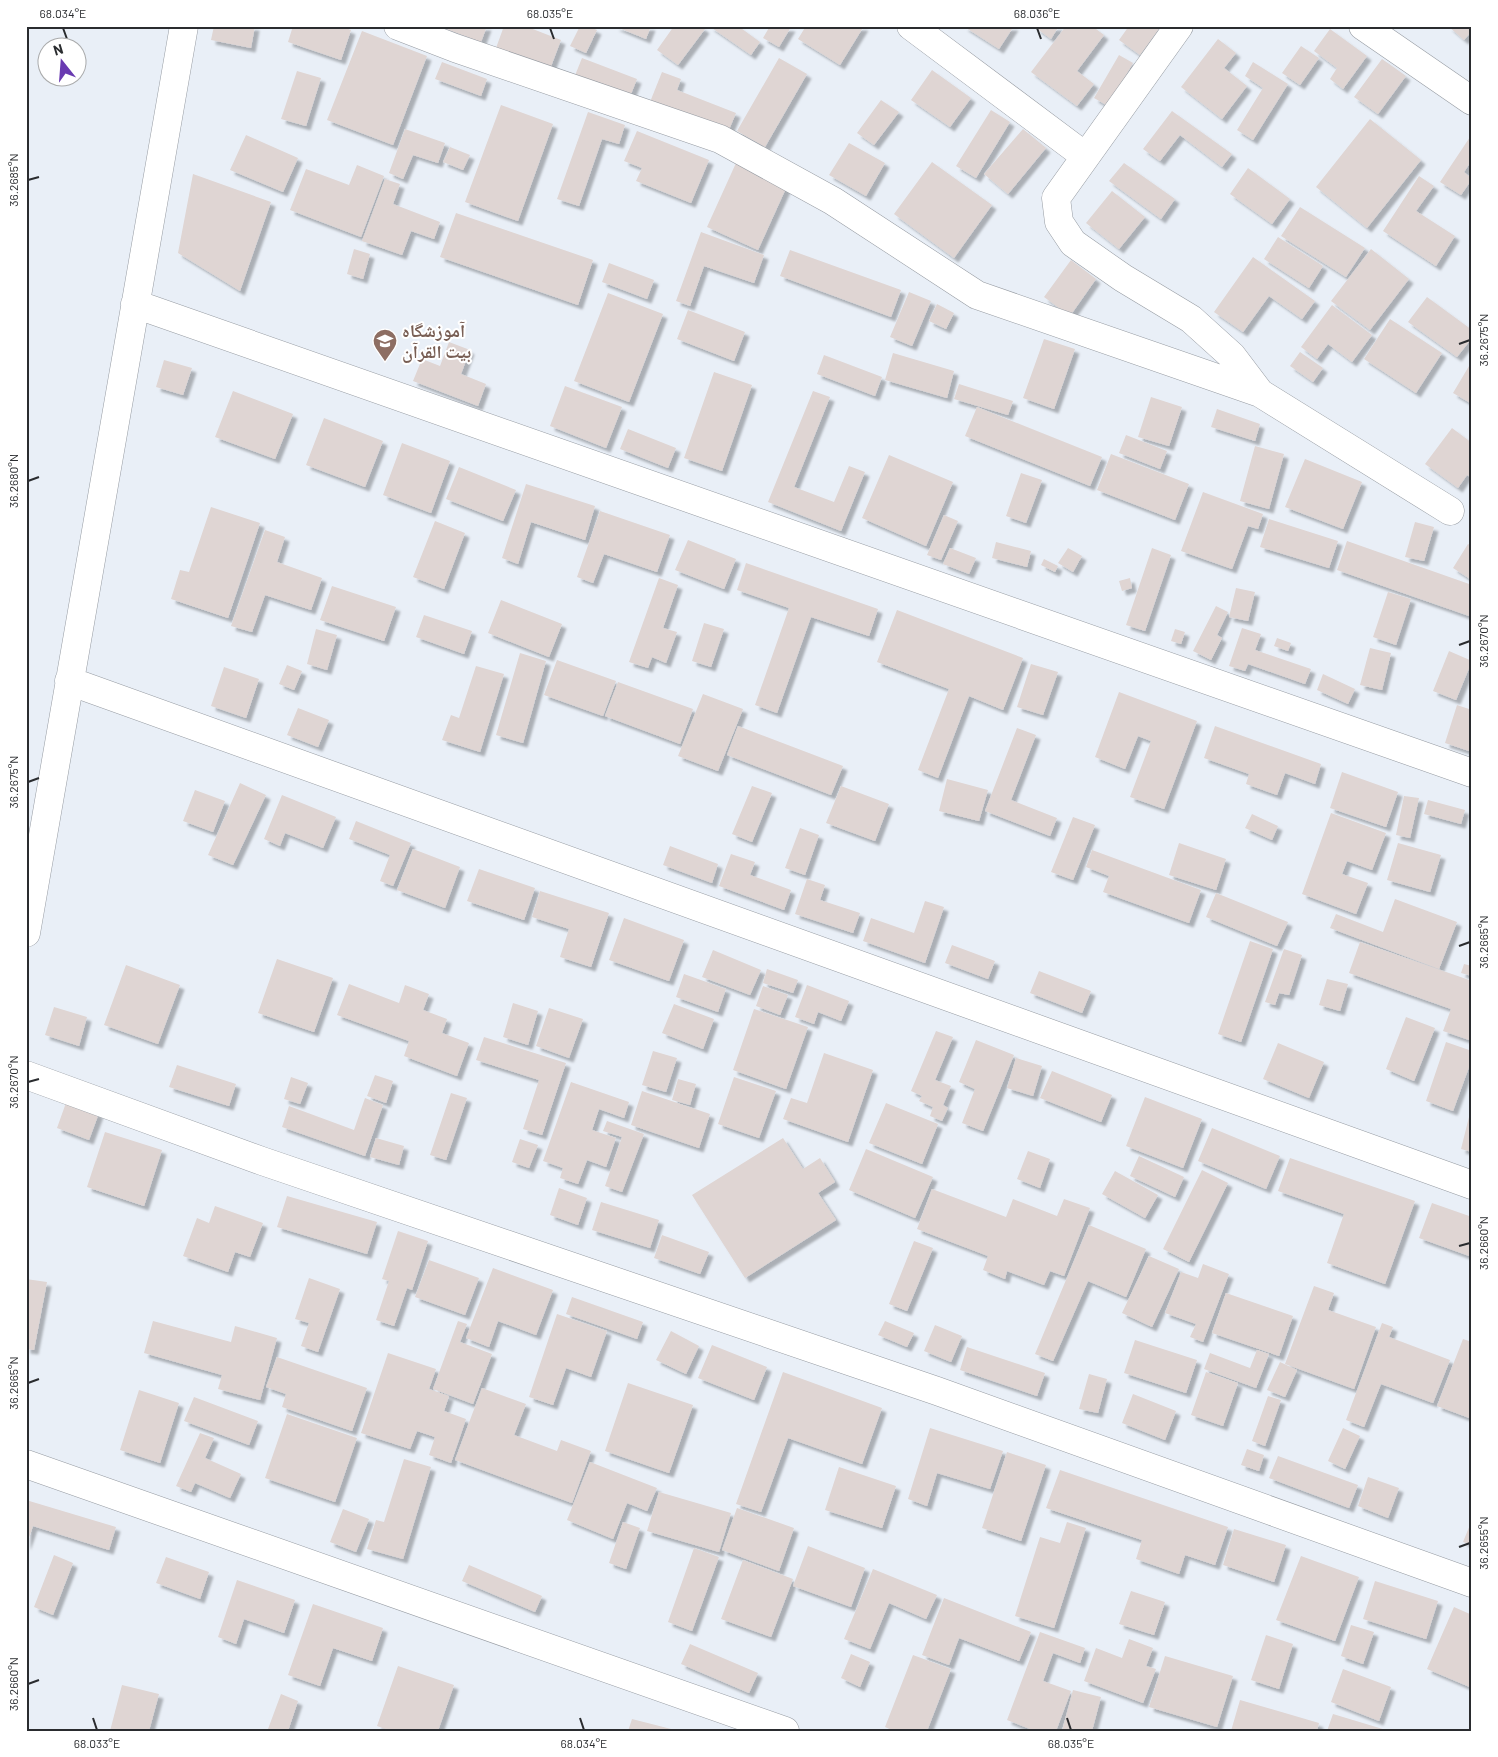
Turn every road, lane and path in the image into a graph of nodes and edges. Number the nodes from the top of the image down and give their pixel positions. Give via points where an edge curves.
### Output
1 (184, 26) edge
2 (398, 26) edge
3 (911, 26) edge
4 (1180, 26) edge
5 (1363, 26) edge
6 (1472, 101) edge
7 (1085, 156) junction
8 (135, 304) junction
9 (1260, 393) junction
10 (1450, 511) dead end
11 (69, 681) junction
12 (1472, 773) edge
13 (26, 933) edge
14 (26, 1075) edge
15 (1472, 1185) edge
16 (26, 1464) edge
17 (1472, 1583) edge
18 (785, 1731) edge

1 - 8 street
2 - 9 street via 720,139 834,201 976,295
3 - 7 street
4 - 7 street
5 - 6 street
7 - 9 street via 1056,198 1058,222 1073,243 1191,319 1232,356
8 - 11 street
8 - 12 street
9 - 10 street
11 - 13 street
11 - 15 street
14 - 17 street via 262,1161 937,1391
16 - 18 street

